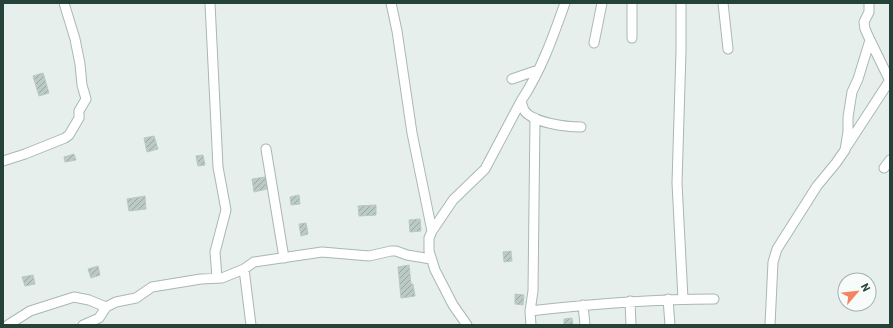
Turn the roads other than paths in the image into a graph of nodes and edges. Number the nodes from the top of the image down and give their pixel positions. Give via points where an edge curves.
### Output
1 (64, 3) edge
2 (210, 3) edge
3 (391, 3) edge
4 (565, 3) edge
5 (602, 3) edge
6 (632, 3) edge
7 (681, 3) edge
8 (723, 3) edge
9 (870, 3) edge
10 (632, 38) dead end
11 (870, 40) junction
12 (594, 43) dead end
13 (728, 49) dead end
14 (538, 70) junction
15 (512, 79) dead end
16 (890, 80) edge
17 (521, 101) junction
18 (535, 118) junction
19 (581, 126) dead end
20 (266, 149) dead end
21 (844, 150) junction
22 (890, 160) edge
23 (3, 161) edge
24 (884, 168) dead end
25 (432, 231) junction
26 (284, 258) junction
27 (431, 259) junction
28 (244, 269) junction
29 (217, 278) junction
30 (668, 298) junction
31 (683, 298) junction
32 (714, 298) dead end
33 (630, 301) junction
34 (583, 305) junction
35 (106, 307) junction
36 (530, 311) junction
37 (8, 325) edge
38 (83, 325) edge
39 (251, 325) edge
40 (468, 325) edge
41 (531, 325) edge
42 (585, 325) edge
43 (631, 325) edge
44 (670, 325) edge
45 (770, 325) edge

1 - 23 street via 75,39 86,99 79,110 79,118 65,138
2 - 29 street via 218,167 226,210 215,252
3 - 25 street via 412,133
4 - 14 street
5 - 12 street
6 - 10 street
7 - 31 street via 677,183
8 - 13 street
9 - 11 street via 864,22
11 - 16 street
11 - 21 street via 851,97
14 - 15 street
14 - 17 street
16 - 21 street
17 - 18 street via 524,111
17 - 25 street via 485,169 453,200
18 - 19 street via 568,127
18 - 36 street via 533,291
20 - 26 street
21 - 45 street via 817,186 777,249 773,262
22 - 24 street
25 - 27 street via 428,244
26 - 27 street via 322,252 369,256 391,251
26 - 28 street via 254,262
27 - 40 street via 453,305
28 - 29 street
28 - 39 street
29 - 35 street via 155,286 136,298
30 - 31 street
30 - 33 street
30 - 44 street
31 - 32 street
33 - 34 street
33 - 43 street
34 - 36 street
34 - 42 street
35 - 37 street via 74,297 30,311
35 - 38 street via 99,318
36 - 41 street

